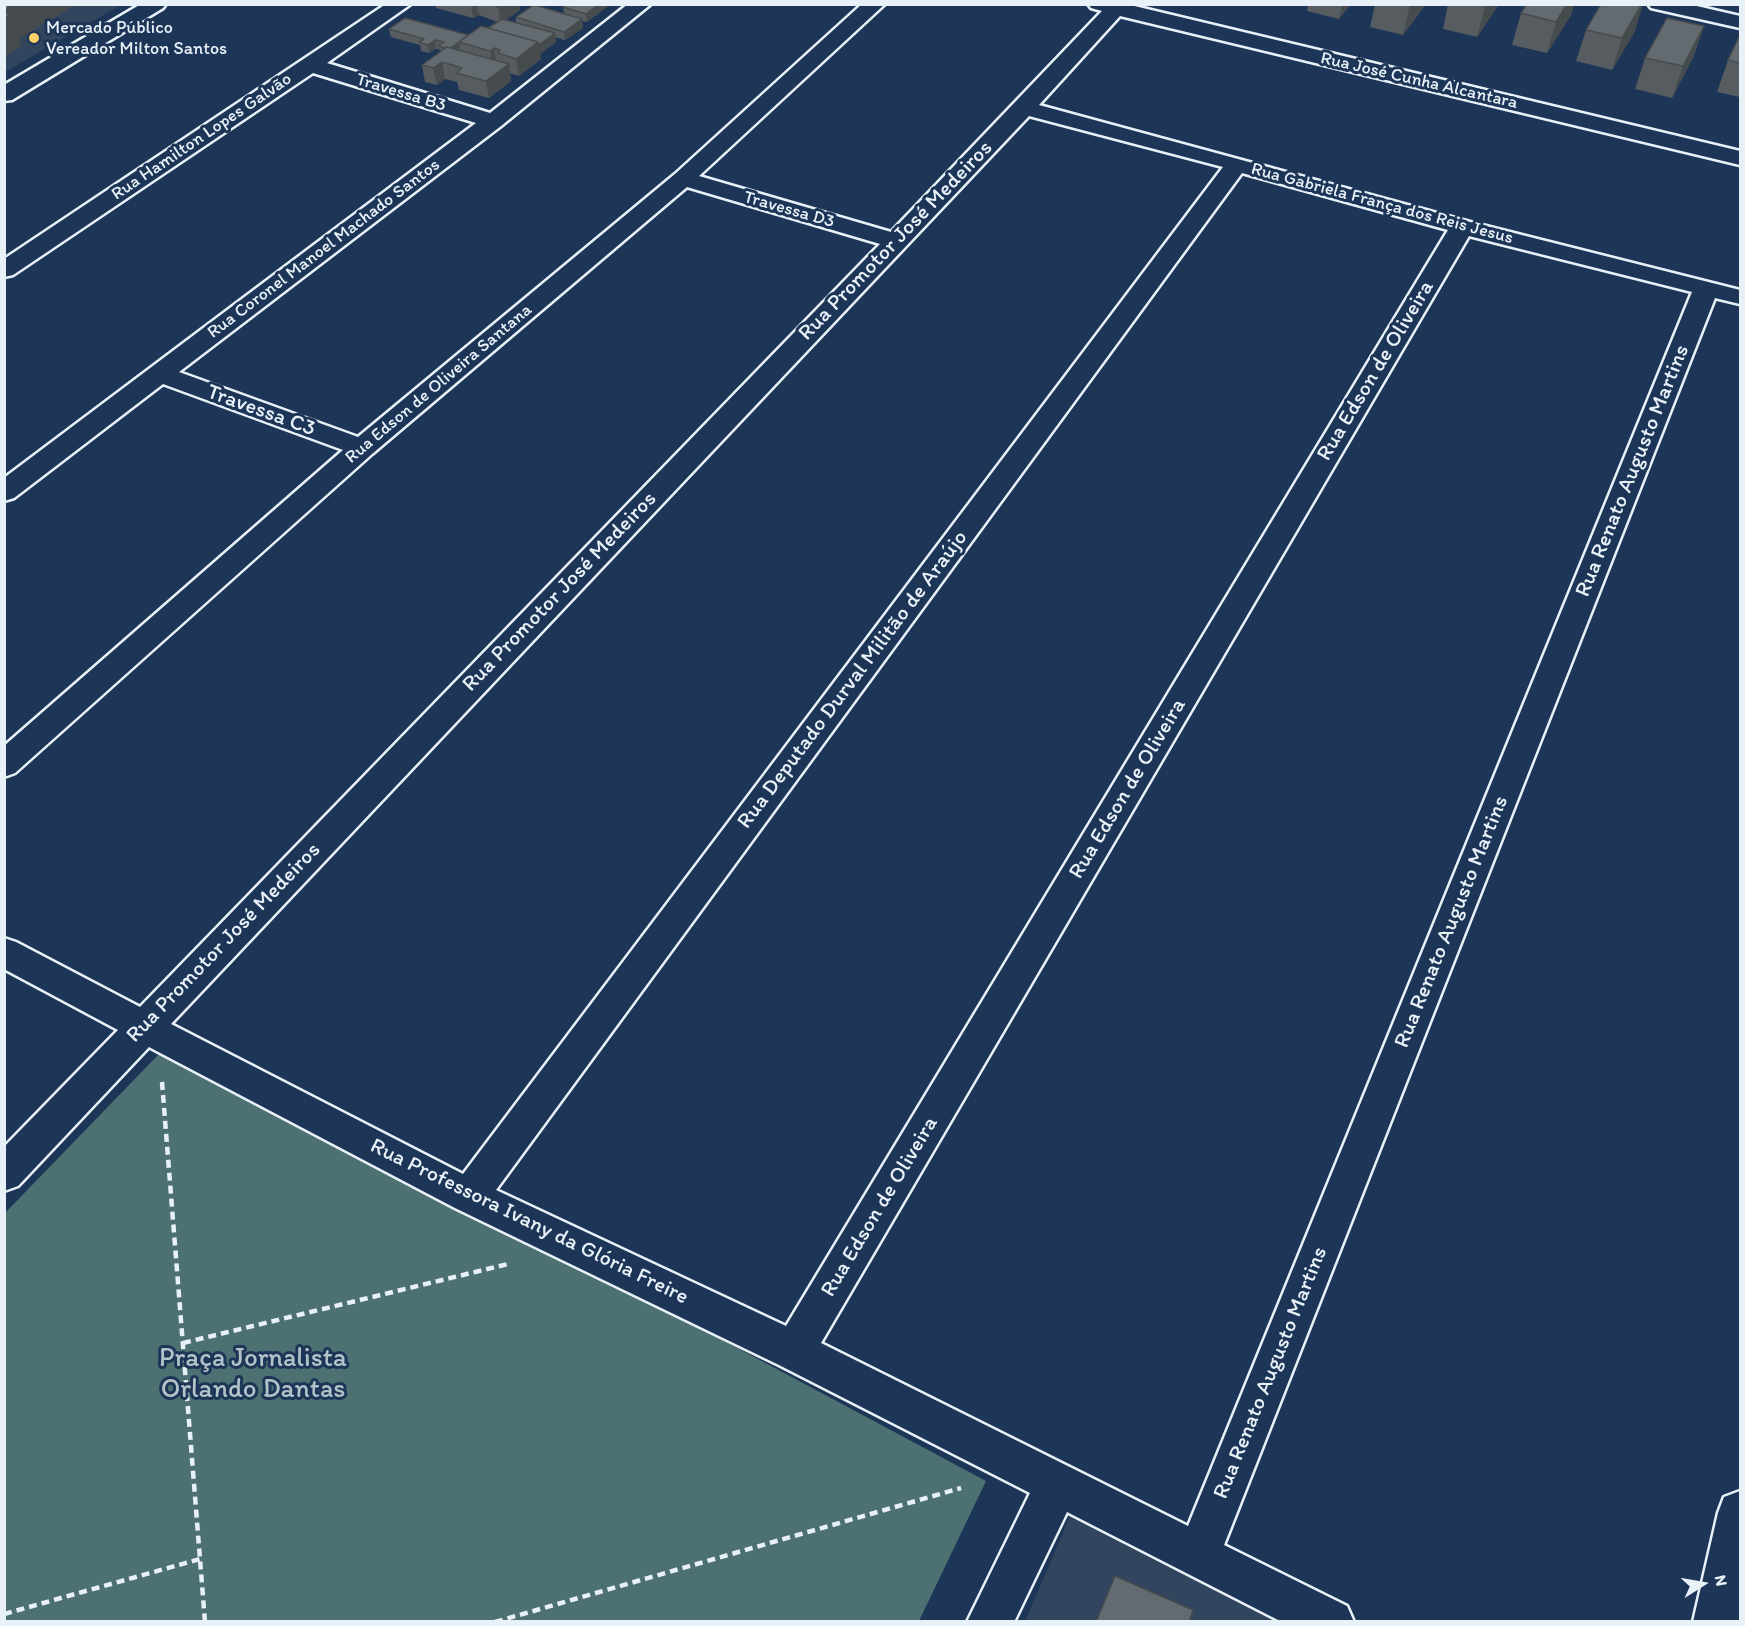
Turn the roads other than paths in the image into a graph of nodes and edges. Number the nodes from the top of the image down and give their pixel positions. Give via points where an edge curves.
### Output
1 (156, 4) edge
2 (401, 4) edge
3 (641, 4) edge
4 (875, 4) edge
5 (1658, 4) edge
6 (1106, 7) edge
7 (1740, 22) edge
8 (309, 65) junction
9 (4, 95) edge
10 (1024, 108) junction
11 (493, 121) junction
12 (1740, 158) edge
13 (1237, 164) junction
14 (683, 179) junction
15 (1462, 227) junction
16 (895, 241) junction
17 (4, 270) edge
18 (1706, 289) junction
19 (1740, 297) edge
20 (159, 374) junction
21 (362, 448) junction
22 (4, 492) edge
23 (4, 765) edge
24 (4, 951) edge
25 (153, 1032) junction
26 (4, 1174) edge
27 (469, 1196) junction
28 (794, 1351) junction
29 (1043, 1476) junction
30 (1740, 1513) edge
31 (1198, 1555) junction
32 (990, 1622) edge
33 (1332, 1622) edge
34 (1716, 1622) edge

1 - 9 street
2 - 8 street, Rua Hamilton Lopes Galvão
3 - 11 street, Rua Coronel Manoel Machado Santos
4 - 14 street, Rua Edson de Oliveira Santana
5 - 7 street
6 - 10 street, Rua Promotor José Medeiros
6 - 12 street, Rua José Cunha Alcantara
8 - 11 street, Travessa B3
8 - 17 street, Rua Hamilton Lopes Galvão
10 - 13 street, Rua Gabriela França dos Reis Jesus
10 - 16 street, Rua Promotor José Medeiros
11 - 20 street, Rua Coronel Manoel Machado Santos
13 - 15 street, Rua Gabriela França dos Reis Jesus
13 - 27 street, Rua Deputado Durval Militão de Araújo
14 - 16 street, Travessa D3
14 - 21 street, Rua Edson de Oliveira Santana
15 - 18 street, Rua Gabriela França dos Reis Jesus
15 - 28 street, Rua Edson de Oliveira
16 - 25 street, Rua Promotor José Medeiros
18 - 19 street, Rua Gabriela França dos Reis Jesus
18 - 31 street, Rua Renato Augusto Martins
20 - 21 street, Travessa C3
20 - 22 street, Rua Coronel Manoel Machado Santos
21 - 23 street, Rua Edson de Oliveira Santana
24 - 25 street, Rua Professora Ivany da Glória Freire
25 - 26 street, Rua Promotor José Medeiros
25 - 27 street, Rua Professora Ivany da Glória Freire
27 - 28 street, Rua Professora Ivany da Glória Freire
28 - 29 street, Rua Professora Ivany da Glória Freire
29 - 31 street, Rua Professora Ivany da Glória Freire
29 - 32 street
30 - 34 street
31 - 33 street, Rua Professora Ivany da Glória Freire

